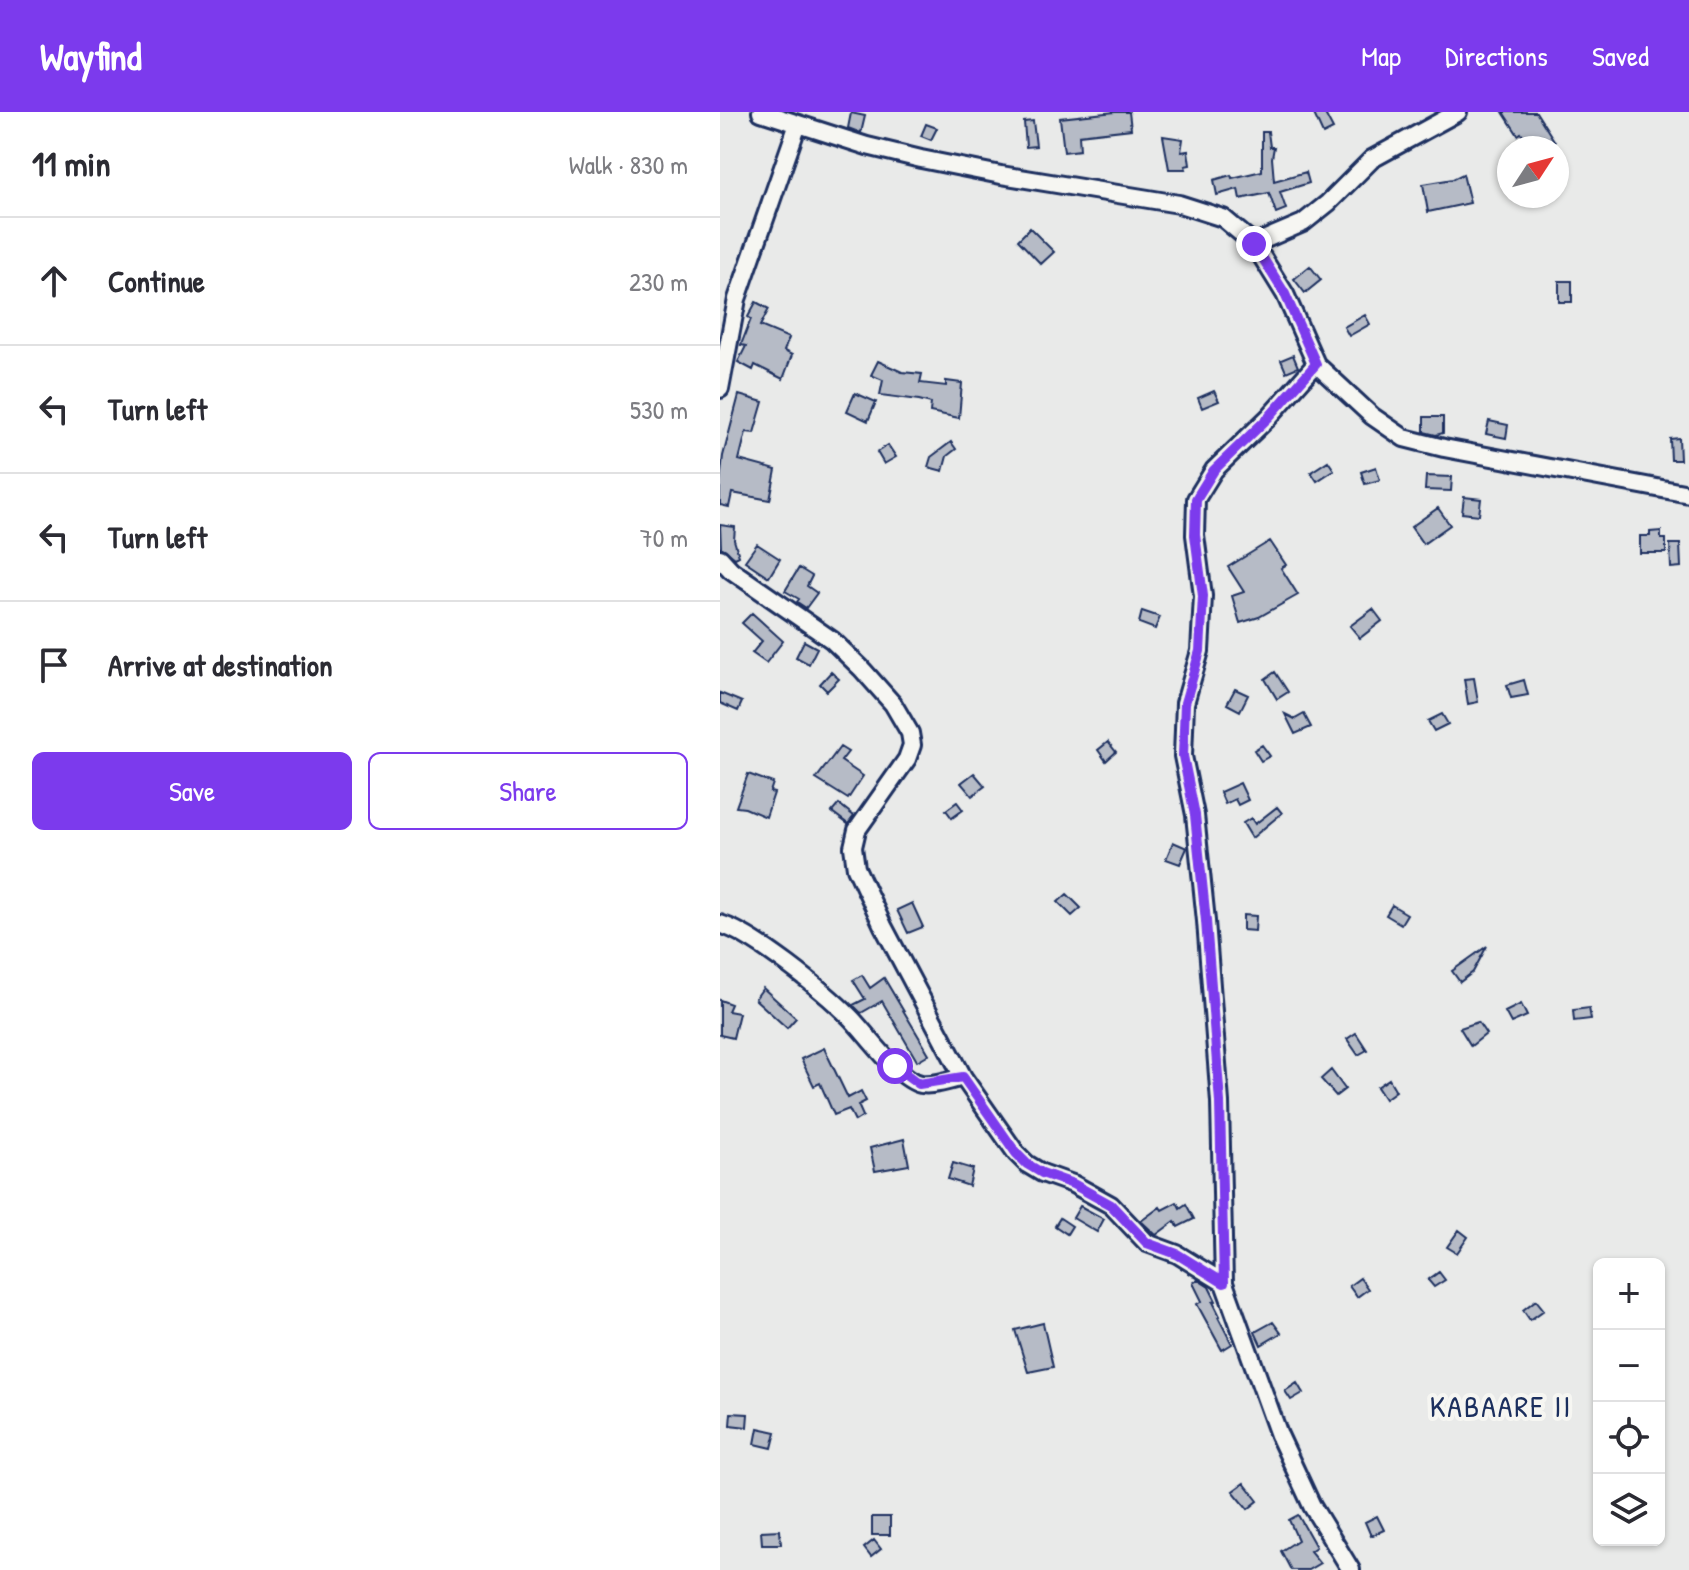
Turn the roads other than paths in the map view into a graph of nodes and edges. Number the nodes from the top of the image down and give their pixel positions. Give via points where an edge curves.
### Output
1 (761, 112) edge
2 (1458, 112) edge
3 (805, 121) edge
4 (1254, 244) junction
5 (1316, 364) junction
6 (720, 389) edge
7 (1689, 494) edge
8 (720, 558) edge
9 (720, 924) edge
10 (963, 1077) junction
11 (1224, 1283) junction
12 (1351, 1570) edge

1 - 3 street
2 - 4 street via 1372,159 1303,223
3 - 4 street via 867,146 934,162 1179,204 1223,218
3 - 6 street via 737,299
4 - 5 street via 1285,294
5 - 7 street via 1404,438
5 - 11 street via 1214,470 1196,499 1203,596 1200,651 1185,703 1183,756 1206,921 1220,1102
8 - 10 street via 832,640 893,704 910,733 907,759 857,830 856,868
9 - 10 street via 760,945 837,1005 906,1076 919,1084
10 - 11 street via 1027,1164 1111,1205 1147,1243 1177,1254
11 - 12 street via 1279,1435 1312,1506

